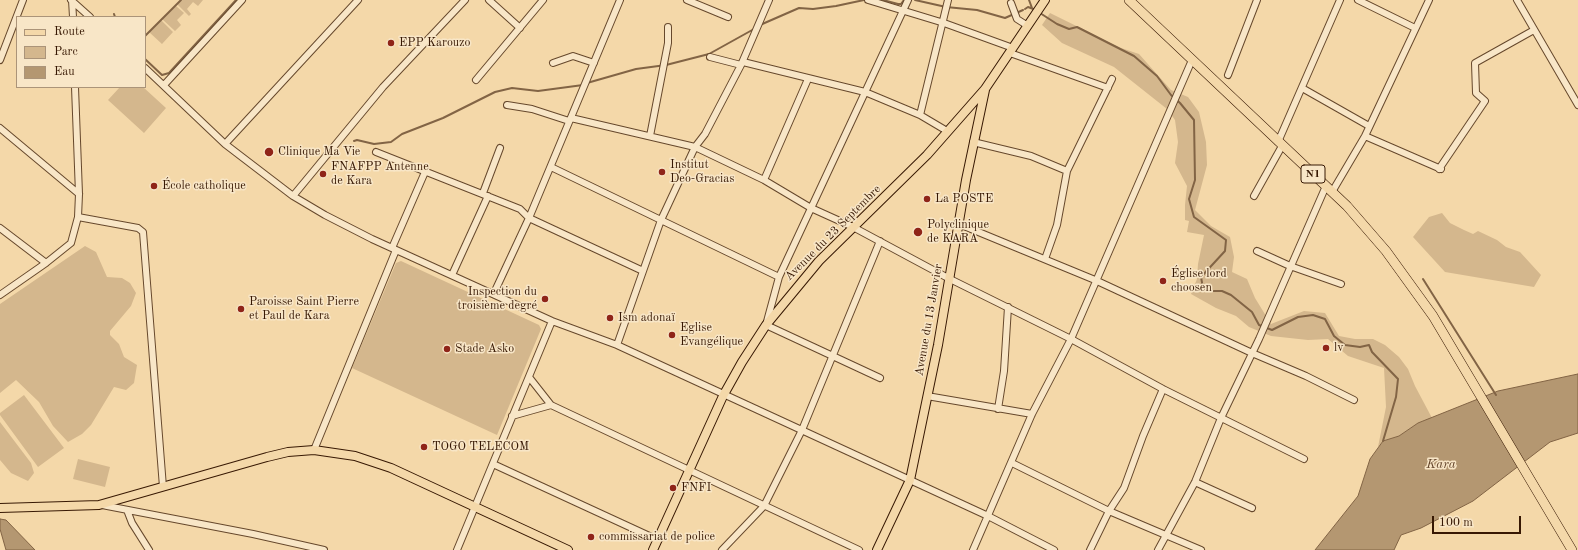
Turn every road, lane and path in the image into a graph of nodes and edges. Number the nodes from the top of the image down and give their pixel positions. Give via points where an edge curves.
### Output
1 (23, 0) edge
2 (72, 0) edge
3 (242, 0) edge
4 (358, 0) edge
5 (464, 0) edge
6 (489, 0) edge
7 (543, 0) edge
8 (620, 0) edge
9 (687, 0) edge
10 (769, 0) edge
11 (868, 0) edge
12 (948, 0) edge
13 (1045, 0) edge
14 (1129, 0) edge
15 (1257, 0) edge
16 (1340, 0) edge
17 (1358, 0) edge
18 (1429, 0) edge
19 (1517, 0) edge
20 (908, 1) edge
21 (1012, 3) dead end
22 (904, 12) junction
23 (16, 16) edge
24 (72, 16) edge
25 (89, 16) edge
26 (16, 17) edge
27 (728, 18) dead end
28 (944, 23) junction
29 (1028, 26) junction
30 (668, 27) dead end
31 (520, 28) junction
32 (1415, 28) junction
33 (1534, 30) junction
34 (0, 36) edge
35 (7, 39) junction
36 (1012, 50) junction
37 (710, 57) dead end
38 (0, 60) edge
39 (1192, 60) junction
40 (554, 63) dead end
41 (594, 63) junction
42 (742, 63) junction
43 (146, 69) edge
44 (1228, 75) dead end
45 (808, 78) junction
46 (1112, 79) dead end
47 (476, 80) dead end
48 (164, 86) junction
49 (75, 88) edge
50 (1108, 88) junction
51 (1302, 88) junction
52 (985, 89) junction
53 (865, 92) junction
54 (506, 105) dead end
55 (1578, 105) edge
56 (920, 115) junction
57 (570, 119) junction
58 (1369, 126) junction
59 (0, 128) edge
60 (947, 131) junction
61 (650, 136) junction
62 (1365, 136) junction
63 (974, 142) junction
64 (224, 144) junction
65 (1280, 144) junction
66 (695, 147) junction
67 (500, 148) dead end
68 (376, 152) dead end
69 (551, 167) junction
70 (1067, 171) junction
71 (425, 172) junction
72 (764, 180) junction
73 (1329, 189) junction
74 (79, 194) junction
75 (486, 194) junction
76 (293, 196) junction
77 (1254, 196) dead end
78 (811, 208) junction
79 (78, 217) junction
80 (529, 218) junction
81 (661, 220) junction
82 (958, 224) junction
83 (853, 227) junction
84 (0, 228) edge
85 (880, 242) junction
86 (394, 249) junction
87 (1258, 251) dead end
88 (1045, 258) junction
89 (46, 263) junction
90 (1290, 266) junction
91 (643, 271) junction
92 (452, 275) junction
93 (779, 277) junction
94 (948, 278) junction
95 (1095, 280) junction
96 (1341, 284) dead end
97 (494, 293) junction
98 (0, 295) edge
99 (1008, 307) junction
100 (552, 321) junction
101 (766, 325) junction
102 (1071, 339) junction
103 (616, 345) junction
104 (1252, 353) junction
105 (833, 355) junction
106 (529, 377) junction
107 (880, 378) dead end
108 (1163, 389) junction
109 (723, 396) junction
110 (927, 396) junction
111 (1354, 400) dead end
112 (551, 404) junction
113 (998, 408) junction
114 (1032, 414) junction
115 (512, 416) junction
116 (1222, 418) junction
117 (802, 430) junction
118 (314, 450) junction
119 (1304, 459) dead end
120 (1012, 463) junction
121 (493, 464) junction
122 (689, 471) junction
123 (910, 480) junction
124 (1195, 482) junction
125 (163, 487) junction
126 (99, 505) junction
127 (764, 506) junction
128 (1, 507) edge
129 (474, 507) junction
130 (1252, 508) dead end
131 (127, 510) junction
132 (1109, 511) junction
133 (988, 516) junction
134 (1167, 534) junction
135 (658, 540) junction
136 (149, 550) edge
137 (324, 550) edge
138 (457, 550) edge
139 (568, 550) edge
140 (653, 550) edge
141 (722, 550) edge
142 (860, 550) edge
143 (877, 550) edge
144 (973, 550) edge
145 (1054, 550) edge
146 (1090, 550) edge
147 (1158, 550) edge
148 (1201, 550) edge
149 (1572, 550) edge

1 - 23 street
2 - 24 street
2 - 25 street
3 - 48 street
4 - 64 street
5 - 76 street via 383,87
6 - 31 street
7 - 31 street
8 - 41 street
9 - 27 street
10 - 42 street
11 - 22 street
12 - 28 street
13 - 29 main road, Avenue du 23 Septembre
14 - 39 highway, N1
15 - 44 street
16 - 51 street
17 - 32 street
18 - 32 street
19 - 33 street
20 - 22 street
21 - 29 street via 1017,19
22 - 28 street
22 - 53 street
26 - 35 street
28 - 36 street
28 - 56 street
29 - 36 main road, Avenue du 23 Septembre
30 - 61 street via 668,43
31 - 47 street
32 - 58 street
33 - 55 street
33 - 62 street via 1475,63 1476,93 1485,101 1440,169
34 - 35 street
35 - 38 street
36 - 50 street
36 - 52 main road, Avenue du 23 Septembre
37 - 42 street
39 - 65 highway, N1
39 - 95 street
40 - 41 street via 573,56
41 - 57 street
42 - 45 street
42 - 66 street via 705,134
43 - 48 street
45 - 53 street
45 - 72 street
46 - 50 street
48 - 64 street
49 - 74 street
50 - 70 street
51 - 58 street
51 - 65 street
52 - 60 main road, Avenue du 23 Septembre
52 - 63 main road, Avenue du 13 Janvier
53 - 56 street
53 - 78 street
54 - 57 street
56 - 60 street
57 - 61 street
57 - 69 street
58 - 62 street
59 - 74 street
60 - 83 main road, Avenue du 23 Septembre via 927,155
61 - 66 street
62 - 73 street
63 - 70 street via 1031,156
63 - 82 main road, Avenue du 13 Janvier
64 - 76 street
65 - 73 highway, N1
65 - 77 street
66 - 72 street
66 - 81 street
67 - 75 street
68 - 71 street
69 - 80 street
69 - 81 street
70 - 88 street via 1057,225
71 - 75 street
71 - 86 street
72 - 78 street
73 - 90 street
73 - 149 highway, N1 via 1365,225 1412,284
74 - 79 street
75 - 80 street via 520,209
75 - 92 street
76 - 86 street via 338,222
78 - 83 street
78 - 93 street
79 - 89 street via 71,243
79 - 125 street via 138,228 143,232
80 - 91 street
80 - 97 street
81 - 91 street
81 - 93 street
82 - 88 street
82 - 94 main road, Avenue du 13 Janvier
83 - 85 street
83 - 101 main road, Avenue du 23 Septembre via 819,261
84 - 89 street
85 - 94 street
85 - 105 street
86 - 92 street
86 - 118 street
87 - 90 street
88 - 95 street
89 - 98 street
90 - 96 street
90 - 104 street
91 - 103 street
92 - 97 street
93 - 101 street
94 - 99 street
94 - 110 main road, Avenue du 13 Janvier
95 - 102 street
95 - 104 street
97 - 100 street
99 - 102 street
99 - 113 street via 1004,371
100 - 103 street
100 - 106 street
101 - 105 street
101 - 109 main road, Avenue du 23 Septembre
102 - 108 street
102 - 114 street
103 - 109 street
104 - 111 street
104 - 116 street
105 - 107 street
105 - 117 street
106 - 112 street
106 - 115 street
108 - 116 street
108 - 132 street via 1124,488
109 - 117 street
109 - 122 main road, Avenue du 23 Septembre
110 - 113 street
110 - 123 main road, Avenue du 13 Janvier
112 - 115 street
112 - 122 street
113 - 114 street
114 - 120 street
115 - 121 street
116 - 119 street
116 - 124 street
117 - 123 street
117 - 127 street
118 - 125 main road via 266,457
118 - 129 main road via 373,461
120 - 132 street
120 - 133 street
121 - 129 street
121 - 135 street
122 - 127 street
122 - 135 main road, Avenue du 23 Septembre
123 - 133 street
123 - 143 main road, Avenue du 13 Janvier
124 - 130 street
124 - 134 street
125 - 126 main road
126 - 128 main road
126 - 131 street
127 - 141 street
127 - 142 street
129 - 138 street
129 - 139 main road
131 - 136 street
131 - 137 street
132 - 134 street
132 - 146 street
133 - 144 street
133 - 145 street
134 - 147 street
134 - 148 street
135 - 140 main road, Avenue du 23 Septembre

